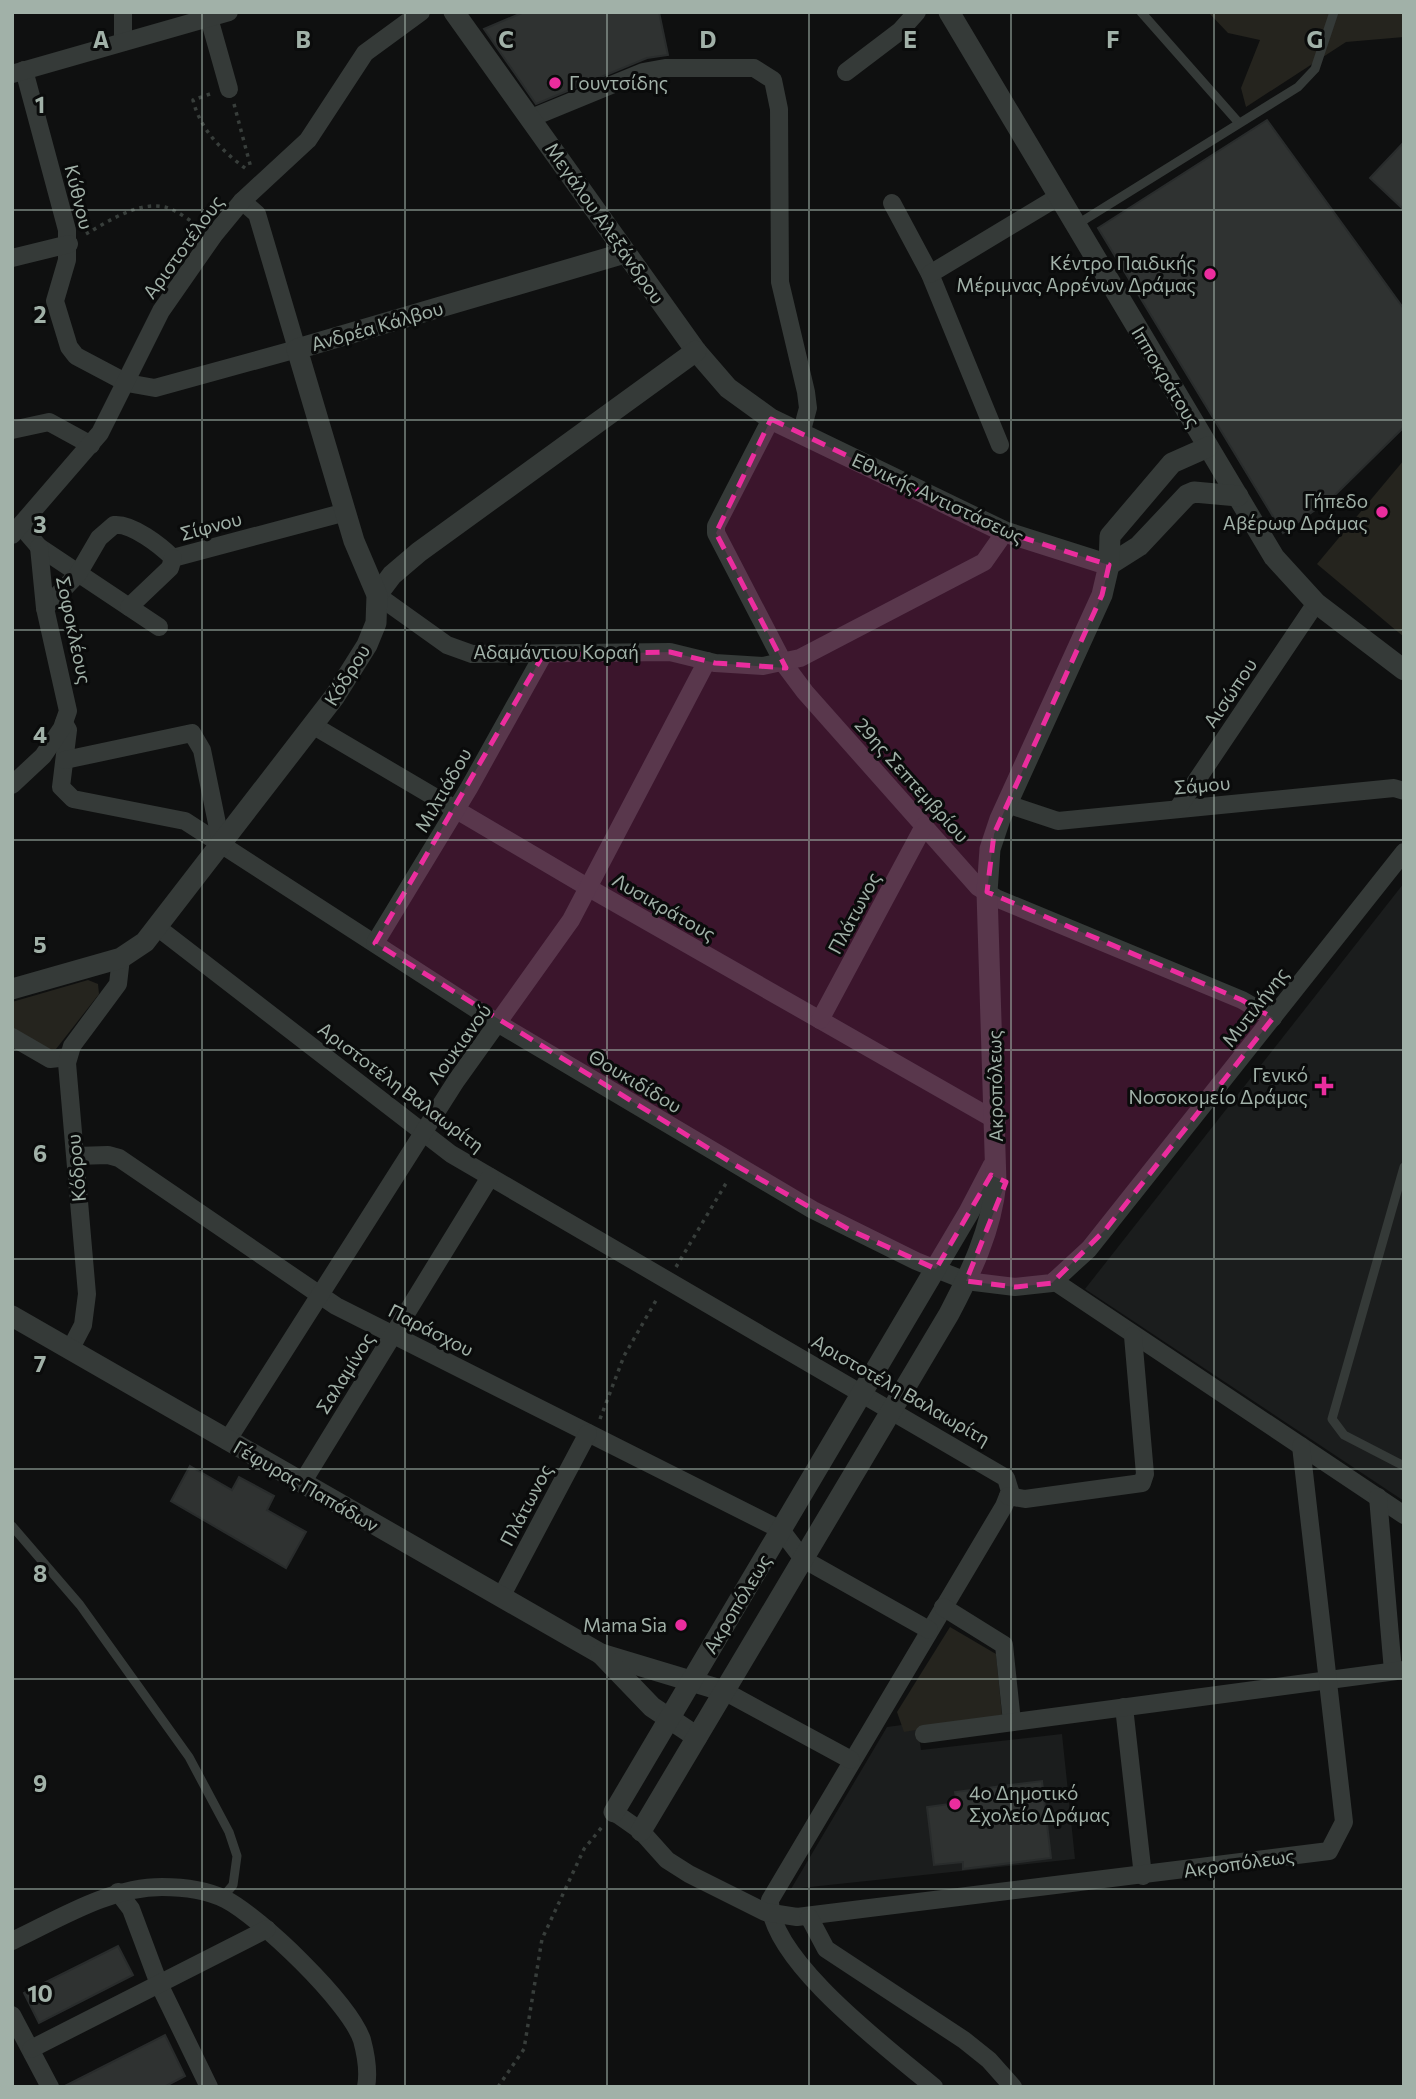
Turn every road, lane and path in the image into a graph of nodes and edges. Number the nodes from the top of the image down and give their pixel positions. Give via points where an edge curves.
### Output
1 (123, 12) edge
2 (229, 12) edge
3 (421, 12) edge
4 (454, 12) edge
5 (917, 12) edge
6 (949, 12) edge
7 (1142, 12) edge
8 (1334, 12) edge
9 (209, 18) junction
10 (123, 42) junction
11 (18, 72) edge
12 (846, 72) dead end
13 (229, 89) junction
14 (531, 118) junction
15 (1239, 123) junction
16 (1058, 197) junction
17 (242, 201) junction
18 (892, 203) dead end
19 (1075, 226) junction
20 (214, 236) junction
21 (69, 244) junction
22 (625, 253) junction
23 (12, 258) edge
24 (930, 274) junction
25 (297, 349) junction
26 (696, 351) junction
27 (127, 383) junction
28 (771, 419) junction
29 (12, 430) edge
30 (801, 434) junction
31 (92, 445) junction
32 (1000, 445) dead end
33 (1208, 447) junction
34 (1238, 496) junction
35 (346, 512) junction
36 (17, 531) edge
37 (1005, 532) junction
38 (38, 547) junction
39 (173, 558) junction
40 (1109, 565) junction
41 (78, 573) junction
42 (377, 596) junction
43 (1316, 603) junction
44 (129, 607) junction
45 (45, 608) junction
46 (159, 627) dead end
47 (543, 655) junction
48 (707, 661) junction
49 (784, 664) junction
50 (1404, 670) edge
51 (64, 723) junction
52 (314, 726) junction
53 (65, 760) junction
54 (12, 785) edge
55 (1404, 791) edge
56 (1007, 804) junction
57 (1178, 808) junction
58 (456, 810) junction
59 (925, 826) junction
60 (221, 843) junction
61 (1404, 852) edge
62 (589, 888) junction
63 (988, 892) junction
64 (157, 927) junction
65 (375, 943) junction
66 (121, 958) junction
67 (12, 989) edge
68 (1273, 1018) junction
69 (820, 1020) junction
70 (499, 1024) junction
71 (12, 1037) edge
72 (68, 1057) junction
73 (997, 1121) junction
74 (423, 1132) junction
75 (76, 1156) junction
76 (996, 1158) junction
77 (1404, 1167) edge
78 (490, 1177) junction
79 (936, 1269) junction
80 (966, 1281) junction
81 (1054, 1281) junction
82 (320, 1294) junction
83 (12, 1316) edge
84 (394, 1334) junction
85 (1133, 1336) junction
86 (71, 1348) junction
87 (863, 1392) junction
88 (892, 1409) junction
89 (588, 1433) junction
90 (227, 1441) junction
91 (1301, 1446) junction
92 (1404, 1466) edge
93 (302, 1483) junction
94 (1008, 1496) junction
95 (1378, 1497) junction
96 (1404, 1515) edge
97 (12, 1526) edge
98 (781, 1530) junction
99 (803, 1559) junction
100 (501, 1597) junction
101 (943, 1607) junction
102 (929, 1630) junction
103 (601, 1654) junction
104 (1399, 1670) edge
105 (1327, 1680) junction
106 (692, 1681) junction
107 (724, 1691) junction
108 (1125, 1707) junction
109 (669, 1720) junction
110 (1012, 1723) junction
111 (924, 1734) dead end
112 (697, 1737) junction
113 (851, 1760) junction
114 (614, 1812) junction
115 (641, 1831) junction
116 (1143, 1876) junction
117 (118, 1892) junction
118 (222, 1898) junction
119 (770, 1913) junction
120 (810, 1917) junction
121 (267, 1929) junction
122 (12, 1941) edge
123 (159, 1984) junction
124 (12, 2015) edge
125 (31, 2049) junction
126 (43, 2085) edge
127 (209, 2087) edge
128 (366, 2087) edge
129 (498, 2087) edge
130 (934, 2087) edge
131 (1013, 2087) edge

1 - 10 street
2 - 9 street
3 - 17 street, Αριστοτέλους via 365,53 308,140
4 - 14 street, Μεγάλου Αλεξάνδρου
5 - 12 street via 900,31
6 - 16 street, Ιπποκράτους
7 - 15 lane
8 - 15 lane via 1322,55 1310,77
9 - 10 street
9 - 13 street
10 - 11 street
11 - 21 street, Κύθνου
13 - 13 path via 246,150 253,174 211,136 192,100
14 - 22 street, Μεγάλου Αλεξάνδρου
14 - 30 street via 643,72 664,68 754,68 775,84 780,282 806,392 808,408
15 - 19 lane
16 - 19 street, Ιπποκράτους
16 - 24 street
17 - 20 street, Αριστοτέλους
17 - 25 street via 257,214
18 - 24 street
19 - 33 street, Ιπποκράτους
20 - 21 path via 167,208 149,206 118,216
20 - 27 street, Αριστοτέλους via 161,312
21 - 23 street
21 - 27 street, Κύθνου via 55,301 70,350
22 - 25 street, Ανδρέα Κάλβου
22 - 26 street, Μεγάλου Αλεξάνδρου
24 - 32 street
25 - 27 street, Ανδρέα Κάλβου via 155,388
25 - 35 street
26 - 28 street, Μεγάλου Αλεξάνδρου via 739,399
26 - 42 street via 419,552 392,575
27 - 31 street, Αριστοτέλους
28 - 30 street, Εθνικής Αντιστάσεως
28 - 49 street, 29ης Σεπτεμβρίου via 716,533
29 - 31 street via 49,422
30 - 37 street, Εθνικής Αντιστάσεως
31 - 36 street, Αριστοτέλους
33 - 34 street, Ιπποκράτους
33 - 40 street, Ακροπόλεως via 1172,463 1141,497 1110,536
34 - 40 street via 1187,495 1139,546
34 - 43 street, Ιπποκράτους via 1274,557
35 - 39 street, Σίφνου
35 - 42 street
36 - 38 street, Σοφοκλέους
37 - 40 street, Εθνικής Αντιστάσεως
37 - 49 street, Αδαμάντιου Κοραή via 984,562
38 - 41 street, Σοφοκλέους
38 - 45 street, Σοφοκλέους
39 - 41 street, Σίφνου via 116,525 100,538
39 - 44 street via 170,568
40 - 56 street, Ακροπόλεως via 1102,595
41 - 44 street, Σοφοκλέους
41 - 45 street
42 - 47 street, Αδαμάντιου Κοραή via 460,652
42 - 52 street, Κόδρου via 376,624 368,645
43 - 50 street, Ιπποκράτους
43 - 57 street, Αισώπου
44 - 46 street, Σοφοκλέους
45 - 51 street, Σοφοκλέους via 68,700
47 - 48 street, Αδαμάντιου Κοραή via 670,652
47 - 58 street, Μιλτιάδου
48 - 49 street, Αδαμάντιου Κοραή
48 - 62 street, Λουκιανού
49 - 59 street, 29ης Σεπτεμβρίου
51 - 53 street, Σοφοκλέους via 68,730
51 - 54 street via 34,766
52 - 58 street, Λυσικράτους
52 - 60 street, Κόδρου
53 - 60 street, Θουκιδίδου via 61,787 73,799 176,818
53 - 60 street via 192,733 202,750
55 - 57 street, Σάμου via 1394,788
56 - 57 street, Σάμου via 1058,821
56 - 63 street, Ακροπόλεως via 990,849
58 - 62 street, Λυσικράτους
58 - 65 street, Μιλτιάδου
59 - 63 street, 29ης Σεπτεμβρίου via 978,887
59 - 69 street, Πλάτωνος
60 - 64 street, Κόδρου
60 - 65 street, Θουκιδίδου
61 - 68 street, Μυτιλήνης
62 - 69 street, Λυσικράτους
62 - 70 street, Λουκιανού
63 - 68 street, 29ης Σεπτεμβρίου via 1242,1000
63 - 73 street, Ακροπόλεως
64 - 66 street, Κόδρου via 139,948
64 - 74 street, Αριστοτέλη Βαλαωρίτη
65 - 70 street, Θουκιδίδου
66 - 67 street, Κόδρου
66 - 72 street via 118,984
68 - 81 street, Μυτιλήνης via 1106,1229
69 - 73 street, Λυσικράτους
70 - 74 street, Λουκιανού
70 - 79 street, Θουκιδίδου via 813,1210
71 - 72 street via 50,1059
72 - 75 street, Κόδρου
73 - 76 street, Ακροπόλεως
74 - 78 street, Αριστοτέλη Βαλαωρίτη
74 - 82 street, Λουκιανού
75 - 82 street, Παράσχου via 119,1158
75 - 86 street, Κόδρου via 87,1311
76 - 79 street, Ακροπόλεως
76 - 80 street via 993,1209
77 - 92 lane via 1332,1419 1344,1435
78 - 84 street, Σαλαμίνος
78 - 87 street, Αριστοτέλη Βαλαωρίτη
79 - 80 street, Θουκιδίδου
79 - 87 street, Ακροπόλεως
80 - 81 street, Θουκιδίδου via 1015,1287
80 - 88 street
81 - 85 street
82 - 84 street, Παράσχου
82 - 90 street, Λουκιανού
83 - 86 street, Γέφυρας Παπάδων
84 - 89 street, Παράσχου
84 - 93 street, Σαλαμίνος
85 - 91 street
85 - 94 street via 1145,1474 1142,1483 1025,1499
86 - 90 street, Γέφυρας Παπάδων
87 - 88 street, Αριστοτέλη Βαλαωρίτη
87 - 98 street, Ακροπόλεως
88 - 94 street, Αριστοτέλη Βαλαωρίτη via 1000,1472 1008,1481
88 - 99 street
89 - 98 street, Παράσχου
89 - 100 street, Πλάτωνος
90 - 93 street, Γέφυρας Παπάδων
91 - 95 street
91 - 105 street, Ακροπόλεως
93 - 100 street, Γέφυρας Παπάδων
94 - 101 street
95 - 96 street
95 - 104 street
97 - 118 lane via 80,1605 190,1757 237,1856 233,1885
98 - 99 street
98 - 106 street, Ακροπόλεως
99 - 102 street
99 - 107 street
100 - 103 street, Γέφυρας Παπάδων
101 - 102 street
101 - 110 street via 1004,1645
102 - 113 street
103 - 106 street
103 - 109 street
104 - 105 street
105 - 108 street
105 - 116 street, Ακροπόλεως via 1344,1822 1329,1851
106 - 107 street
106 - 109 street, Ακροπόλεως
107 - 112 street
107 - 113 street
108 - 110 street
108 - 116 street
109 - 112 street
109 - 114 street, Ακροπόλεως
110 - 111 street
112 - 115 street
113 - 119 street via 772,1893
114 - 115 street, Ακροπόλεως
114 - 129 path via 584,1849 542,1939 523,2049
115 - 119 street, Ακροπόλεως via 677,1866
116 - 120 street, Ακροπόλεως
117 - 118 street via 196,1889
117 - 122 street
117 - 123 street via 131,1909
118 - 121 street
119 - 120 street, Ακροπόλεως
119 - 130 street via 788,1951 812,1978
120 - 131 street via 826,1949 971,2045
121 - 123 street
121 - 128 street via 336,2000 361,2038 369,2074
123 - 125 street
123 - 127 street
124 - 125 street
125 - 126 street

